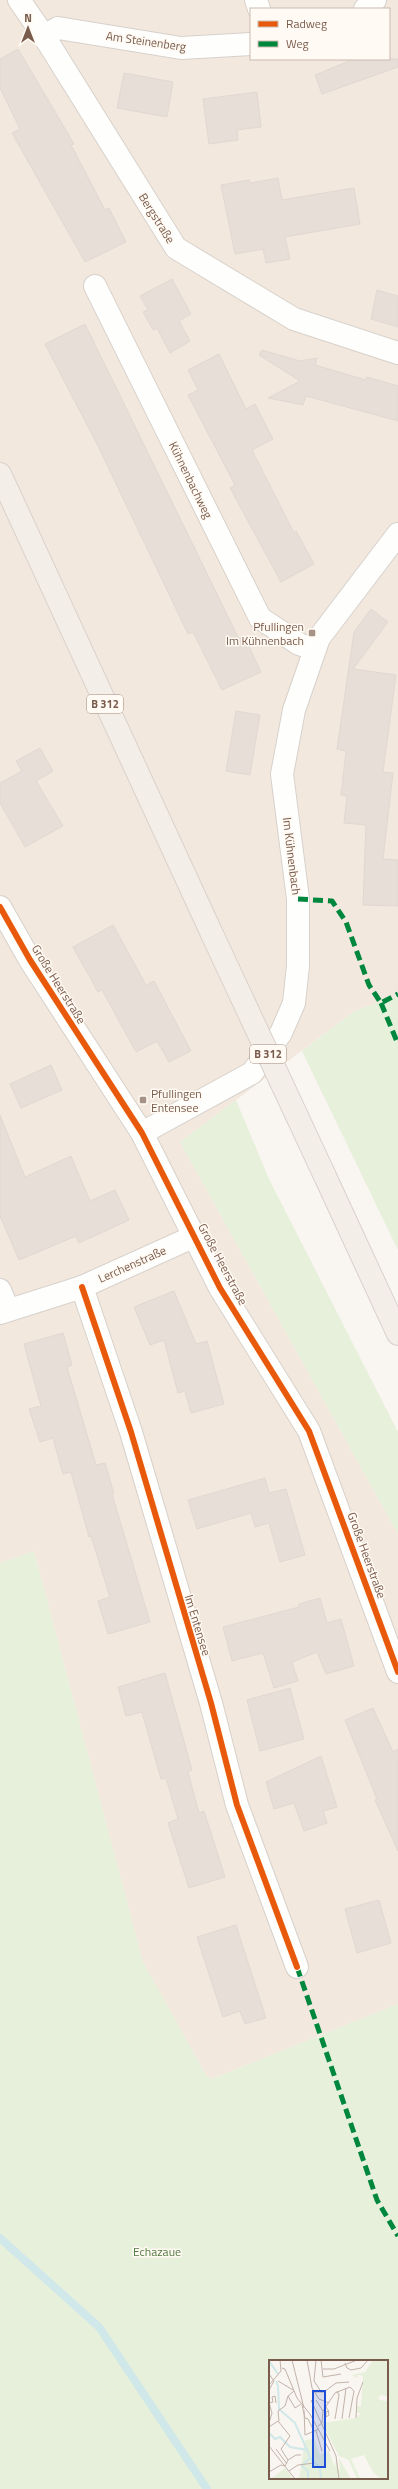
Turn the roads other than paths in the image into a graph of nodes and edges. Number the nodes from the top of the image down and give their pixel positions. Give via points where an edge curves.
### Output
1 (19, 0) edge
2 (375, 0) edge
3 (366, 8) edge
4 (44, 36) junction
5 (250, 44) edge
6 (95, 286) dead end
7 (398, 352) edge
8 (0, 474) edge
9 (398, 534) edge
10 (314, 649) junction
11 (0, 907) edge
12 (142, 1133) junction
13 (195, 1236) junction
14 (82, 1287) junction
15 (0, 1290) edge
16 (4, 1312) edge
17 (398, 1334) edge
18 (398, 1672) edge
19 (297, 1967) dead end

1 - 4 street, Bergstraße
2 - 3 street
4 - 5 street, Am Steinenberg via 58,28 181,48
4 - 7 street, Bergstraße via 176,248 294,319
6 - 10 street, Kühnenbachweg via 260,618 299,644
8 - 17 main road, B 312, bridge
9 - 10 street, Im Kühnenbach via 319,638
10 - 12 street, Im Kühnenbach via 294,710 282,774 298,899 298,966 294,1003 281,1033 252,1073
11 - 12 street, Große Heerstraße via 30,960
12 - 13 street, Große Heerstraße
13 - 14 street, Lerchenstraße
13 - 18 street, Große Heerstraße via 220,1288 309,1431
14 - 16 street, Lerchenstraße
14 - 19 street, Im Entensee via 131,1432 211,1703 237,1805
15 - 16 street

